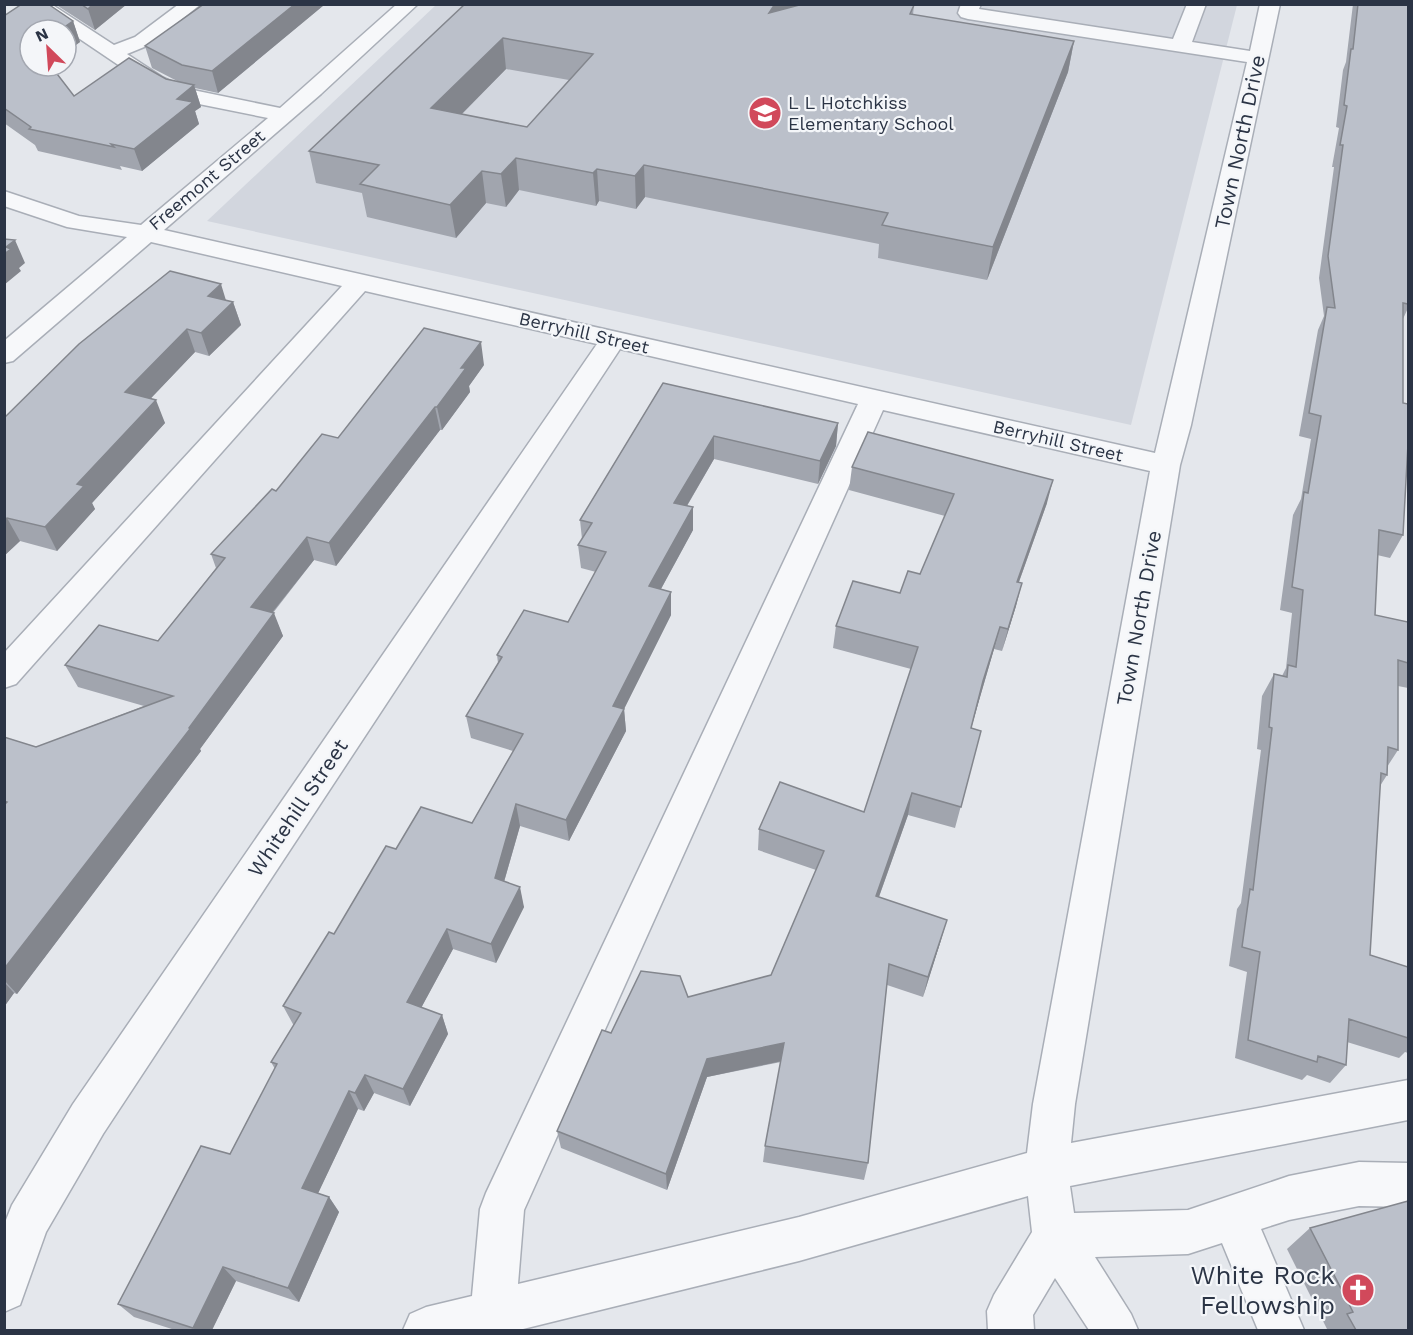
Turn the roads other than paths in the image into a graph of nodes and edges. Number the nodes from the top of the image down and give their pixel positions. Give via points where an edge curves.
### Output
1 (38, 4) edge
2 (192, 4) edge
3 (409, 4) edge
4 (971, 4) edge
5 (1197, 4) edge
6 (1270, 4) edge
7 (1180, 46) junction
8 (111, 52) junction
9 (1258, 58) junction
10 (285, 115) junction
11 (4, 198) edge
12 (144, 233) junction
13 (359, 282) junction
14 (613, 340) junction
15 (4, 355) edge
16 (874, 399) junction
17 (1166, 465) junction
18 (4, 675) edge
19 (1408, 1100) edge
20 (1046, 1170) junction
21 (1408, 1185) edge
22 (1233, 1216) junction
23 (1054, 1236) junction
24 (4, 1289) edge
25 (493, 1314) junction
26 (426, 1330) edge
27 (1011, 1330) edge
28 (1115, 1330) edge
29 (1281, 1330) edge

1 - 8 street
2 - 8 street via 142,41
3 - 10 street, Freemont Street
4 - 7 street via 968,13
5 - 7 street
6 - 9 street, Town North Drive
7 - 9 street
8 - 10 street via 182,94
9 - 17 street, Town North Drive
10 - 12 street, Freemont Street
11 - 12 street, Berryhill Street via 75,222
12 - 13 street, Berryhill Street
12 - 15 street, Freemont Street
13 - 14 street, Berryhill Street
13 - 18 street
14 - 16 street, Berryhill Street
14 - 24 street, Whitehill Street via 88,1119 28,1221
16 - 17 street, Berryhill Street
16 - 25 street via 502,1209
17 - 20 street, Town North Drive via 1056,1093
19 - 20 street
20 - 23 street, Town North Drive
20 - 25 street via 799,1239
21 - 22 street via 1359,1184 1289,1198
22 - 23 street via 1188,1232
22 - 29 street
23 - 27 street via 1010,1311
23 - 28 street, Town North Drive
25 - 26 street

